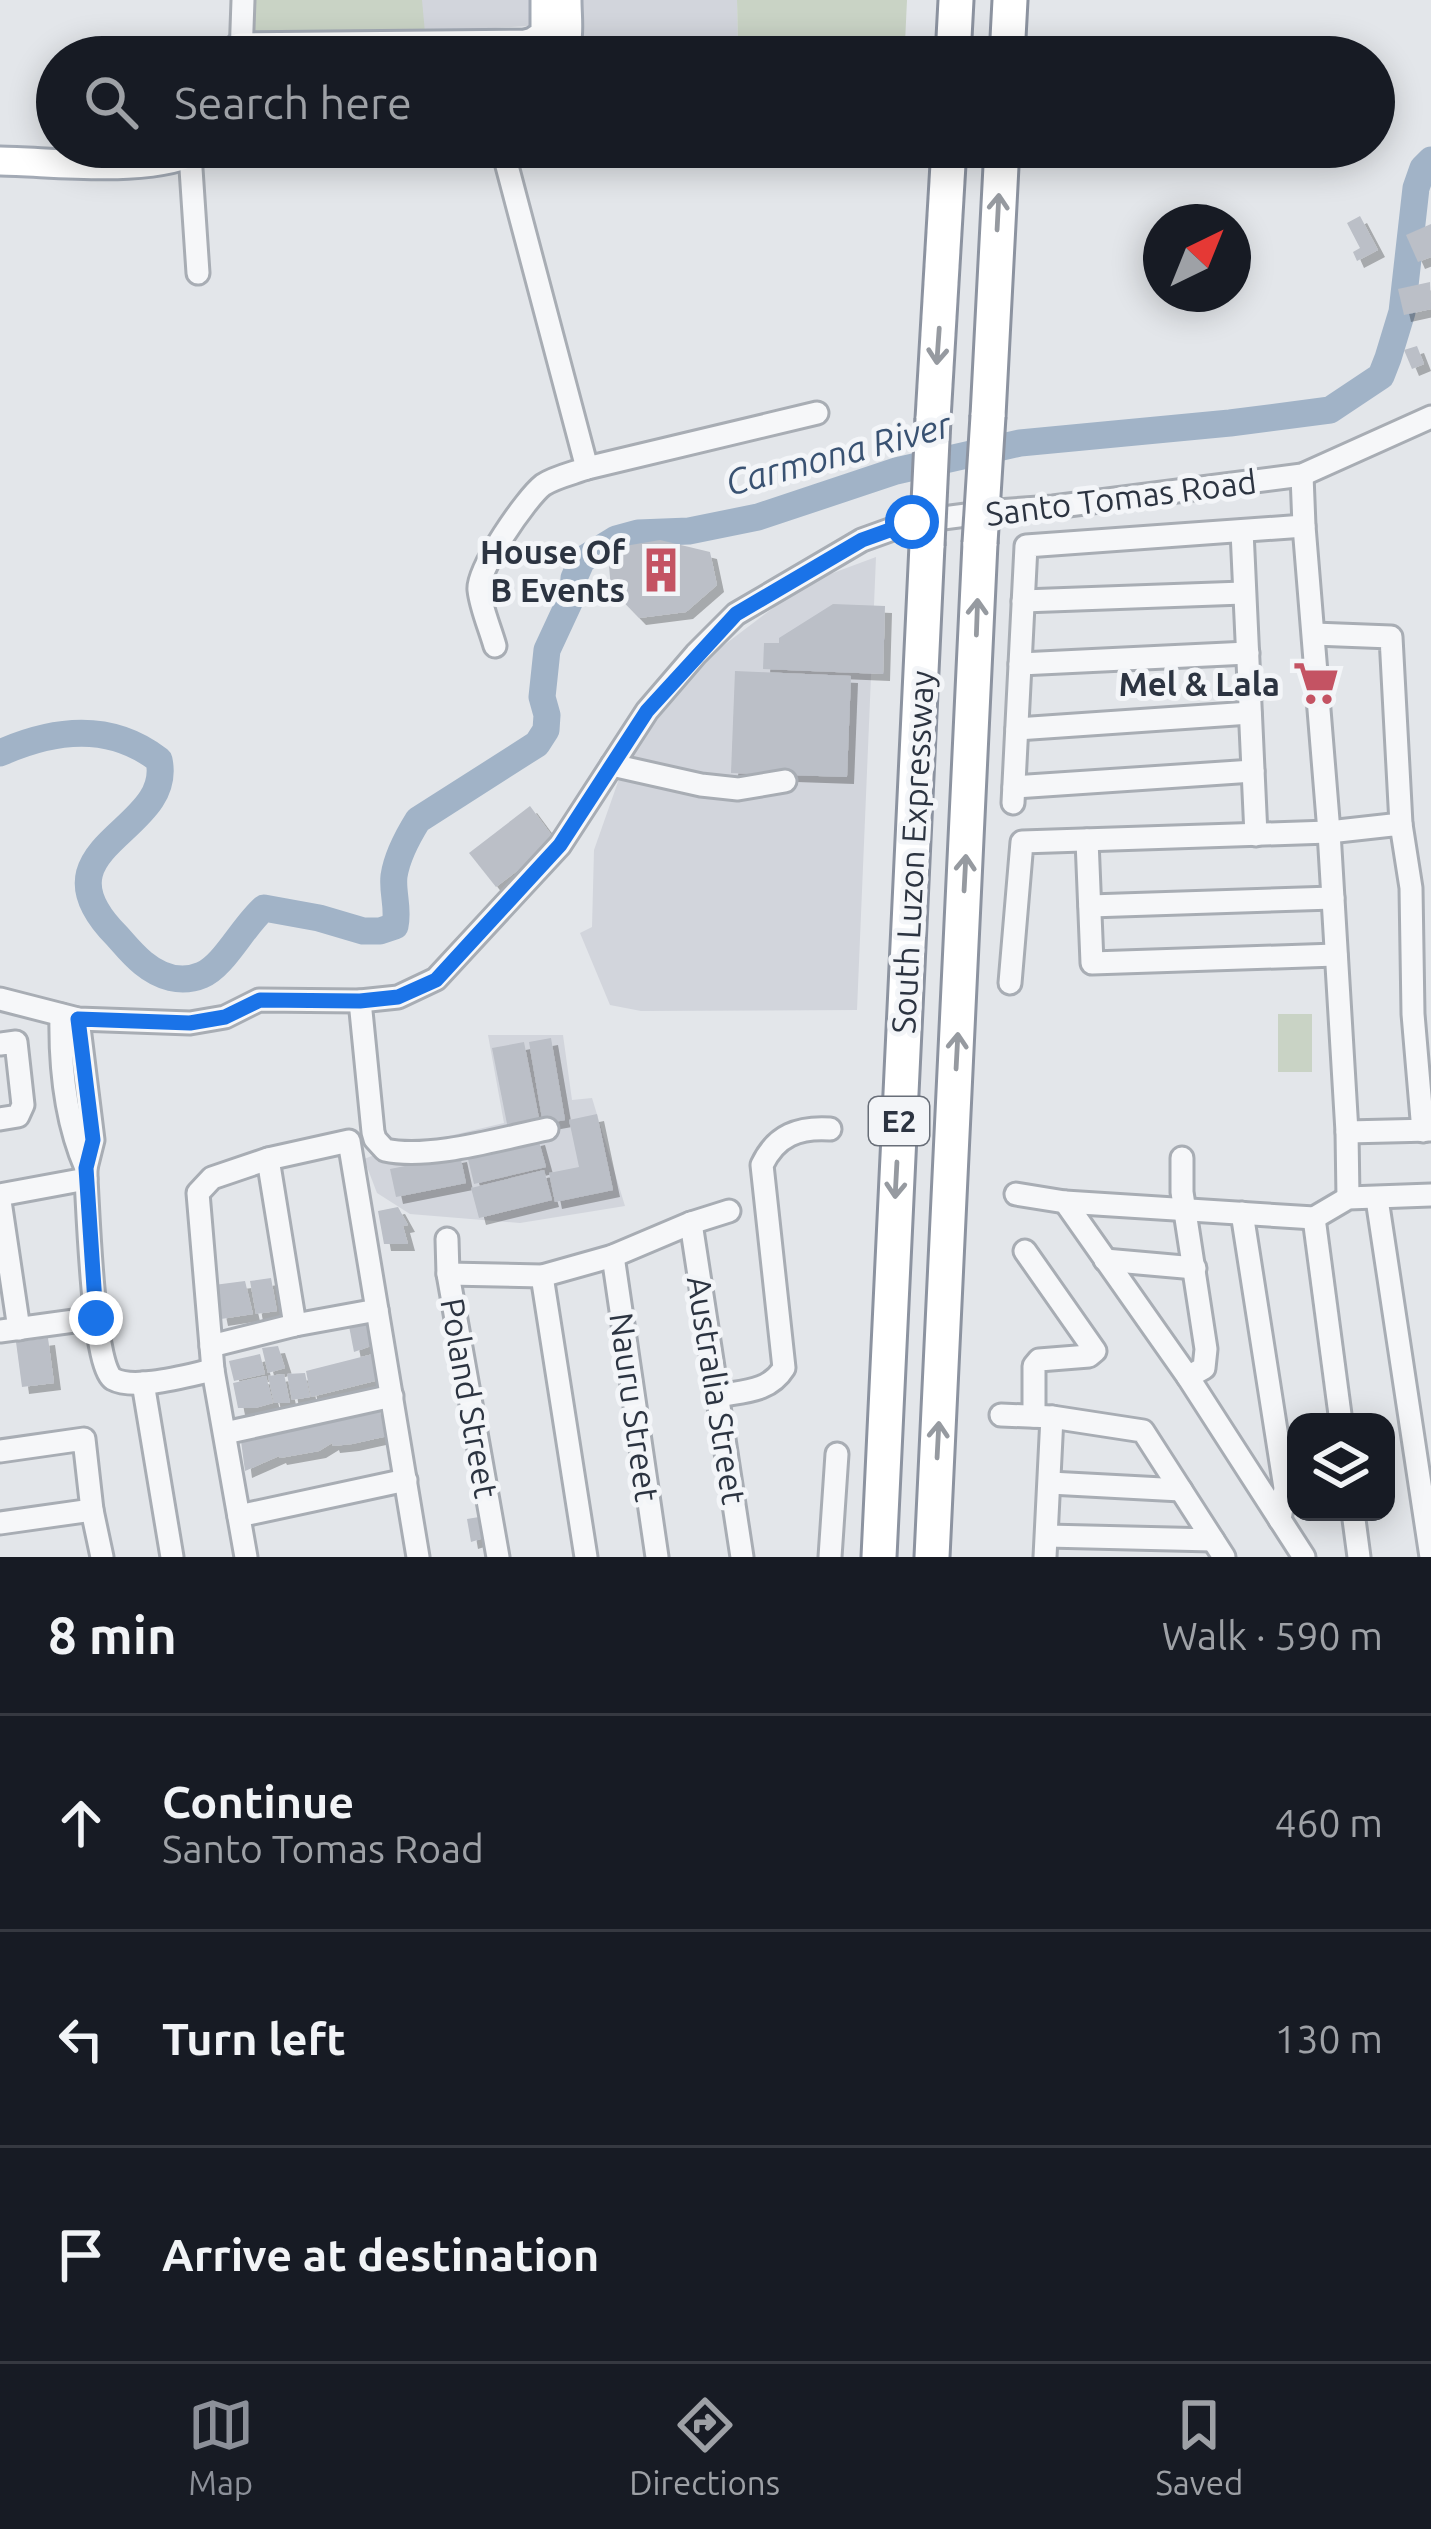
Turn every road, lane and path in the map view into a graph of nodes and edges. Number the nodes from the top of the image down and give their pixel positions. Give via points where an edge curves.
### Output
1 (243, 0) edge
2 (545, 0) edge
3 (567, 0) edge
4 (956, 0) edge
5 (1010, 0) edge
6 (238, 36) edge
7 (542, 36) edge
8 (568, 36) edge
9 (954, 36) edge
10 (1008, 36) edge
11 (0, 146) edge
12 (36, 146) edge
13 (0, 161) edge
14 (36, 162) edge
15 (194, 168) edge
16 (508, 168) edge
17 (948, 168) edge
18 (1001, 168) edge
19 (198, 273) dead end
20 (817, 412) dead end
21 (1431, 417) edge
22 (587, 468) junction
23 (1302, 476) junction
24 (1304, 526) junction
25 (1242, 531) junction
26 (1243, 593) junction
27 (1023, 601) junction
28 (1314, 634) junction
29 (495, 646) dead end
30 (1248, 653) junction
31 (1020, 664) junction
32 (1250, 713) junction
33 (1017, 729) junction
34 (612, 765) junction
35 (1252, 771) junction
36 (785, 781) dead end
37 (1401, 824) junction
38 (1330, 832) junction
39 (1256, 835) junction
40 (1087, 840) junction
41 (1333, 898) junction
42 (1090, 906) junction
43 (1336, 955) junction
44 (1010, 983) dead end
45 (0, 999) edge
46 (360, 1001) junction
47 (1422, 1014) edge
48 (69, 1017) junction
49 (0, 1044) edge
50 (1425, 1074) edge
51 (0, 1119) edge
52 (548, 1129) dead end
53 (830, 1129) dead end
54 (1427, 1131) edge
55 (1347, 1132) junction
56 (1182, 1158) dead end
57 (268, 1159) junction
58 (86, 1174) junction
59 (1016, 1194) dead end
60 (1431, 1195) edge
61 (0, 1198) edge
62 (1348, 1198) junction
63 (1377, 1199) junction
64 (1065, 1202) junction
65 (729, 1211) dead end
66 (1185, 1211) junction
67 (1242, 1213) junction
68 (1314, 1218) junction
69 (691, 1223) junction
70 (447, 1239) dead end
71 (1025, 1250) dead end
72 (613, 1256) junction
73 (1105, 1260) junction
74 (1195, 1268) junction
75 (448, 1274) junction
76 (542, 1276) junction
77 (377, 1310) junction
78 (96, 1318) junction
79 (295, 1325) junction
80 (9, 1330) edge
81 (211, 1346) junction
82 (213, 1370) junction
83 (1188, 1377) junction
84 (143, 1383) junction
85 (392, 1396) junction
86 (718, 1396) junction
87 (1340, 1413) edge
88 (1001, 1415) dead end
89 (1043, 1416) junction
90 (225, 1433) junction
91 (0, 1450) edge
92 (837, 1454) dead end
93 (406, 1480) junction
94 (1050, 1483) junction
95 (1181, 1490) junction
96 (92, 1510) junction
97 (239, 1516) junction
98 (1280, 1520) junction
99 (1354, 1521) edge
100 (0, 1523) edge
101 (1046, 1547) edge
102 (1218, 1548) edge
103 (102, 1557) edge
104 (172, 1557) edge
105 (246, 1557) edge
106 (418, 1557) edge
107 (498, 1557) edge
108 (586, 1557) edge
109 (657, 1557) edge
110 (742, 1557) edge
111 (830, 1557) edge
112 (879, 1557) edge
113 (932, 1557) edge
114 (1304, 1557) edge
115 (1359, 1557) edge
116 (1431, 1557) edge

1 - 6 street
2 - 7 main road
3 - 8 main road
4 - 9 highway
5 - 10 highway
11 - 12 main road
13 - 14 main road
15 - 19 street
16 - 22 street
17 -> 112 highway, South Luzon Expressway / E2, bridge
113 -> 18 highway, South Luzon Expressway / E2, bridge
20 - 22 street
21 - 23 street, Santo Tomas Road
22 - 29 street via 536,492 481,575
23 - 24 street
23 - 34 street, Santo Tomas Road via 912,522 862,540 736,614 647,711
24 - 25 street
24 - 28 street
25 - 26 street
25 - 27 street via 1025,546
26 - 27 street
26 - 30 street
27 - 31 street
28 - 37 street via 1390,637
28 - 38 street
30 - 31 street
30 - 32 street
31 - 33 street
32 - 33 street
32 - 35 street
33 - 35 street via 1014,795
34 - 36 street via 739,789
34 - 46 street, Santo Tomas Road via 560,845 436,980 398,997
35 - 39 street
37 - 38 street
37 - 47 street
38 - 39 street
38 - 41 street
39 - 40 street
40 - 42 street
40 - 44 street via 1022,842
41 - 42 street
41 - 43 street
42 - 43 street via 1092,963
43 - 55 street
45 - 48 street, Santo Tomas Road
46 - 48 street, Santo Tomas Road via 260,1000 190,1023
46 - 52 street via 373,1132 385,1150 440,1150
47 - 50 street
48 - 58 street via 93,1140
49 - 51 street via 16,1042 23,1105 18,1116
50 - 54 street
53 - 86 street via 785,1135 762,1165 784,1368 765,1388
54 - 55 street
55 - 62 street
56 - 66 street
57 - 77 street via 349,1142
57 - 79 street
57 - 81 street via 212,1178 198,1193
58 - 61 street
58 - 78 street
59 - 64 street
60 - 63 street
61 - 80 street
62 - 63 street
62 - 68 street
63 - 116 street
64 - 66 street
64 - 73 street
65 - 69 street
66 - 67 street
66 - 74 street
67 - 68 street
67 - 98 street via 1285,1488
68 - 87 street
69 - 72 street
69 - 86 street, Australia Street
70 - 75 street, Poland Street
71 - 89 street via 1095,1351 1034,1366
72 - 76 street
72 - 109 street, Nauru Street
73 - 74 street
73 - 83 street
74 - 83 street via 1206,1359
75 - 76 street
75 - 107 street, Poland Street
76 - 108 street
77 - 79 street
77 - 85 street
78 - 80 street
78 - 84 street via 104,1370 114,1380
79 - 81 street
81 - 82 street
82 - 84 street
82 - 90 street
83 - 98 street
84 - 104 street
85 - 90 street
85 - 93 street
86 - 110 street, Australia Street
88 - 89 street
89 - 94 street
89 - 95 street via 1143,1431
90 - 97 street
91 - 96 street via 84,1439
92 - 111 street
93 - 97 street
93 - 106 street
94 - 95 street
94 - 101 street
95 - 102 street
96 - 100 street
96 - 103 street
97 - 105 street
98 - 114 street
99 - 115 street
101 - 102 street

